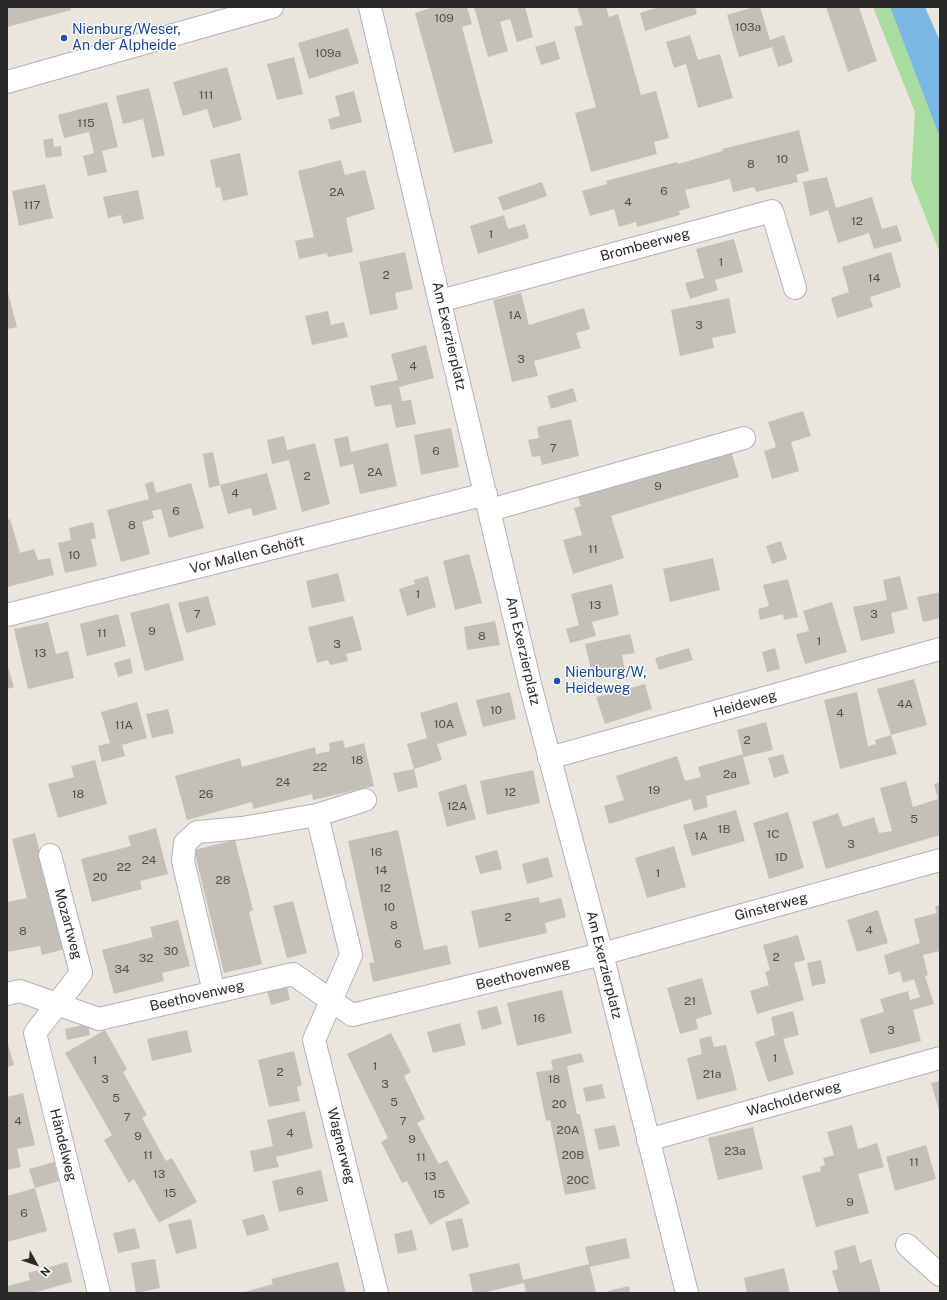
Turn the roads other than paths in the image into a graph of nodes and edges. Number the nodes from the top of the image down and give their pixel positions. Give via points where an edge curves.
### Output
1 (272, 7) edge
2 (370, 7) edge
3 (7, 82) edge
4 (795, 288) dead end
5 (440, 301) junction
6 (744, 438) dead end
7 (488, 502) junction
8 (7, 615) edge
9 (940, 649) edge
10 (549, 758) junction
11 (365, 800) dead end
12 (317, 815) junction
13 (50, 855) dead end
14 (940, 860) edge
15 (602, 954) junction
16 (214, 992) junction
17 (7, 994) edge
18 (331, 1001) junction
19 (57, 1004) junction
20 (940, 1058) edge
21 (648, 1140) junction
22 (906, 1245) dead end
23 (940, 1275) edge
24 (100, 1293) edge
25 (377, 1293) edge
26 (687, 1293) edge

1 - 3 street
2 - 5 street, Am Exerzierplatz
4 - 5 street, Brombeerweg via 772,211
5 - 7 street, Am Exerzierplatz
6 - 7 street, Vor Mallen Gehöft
7 - 8 street, Vor Mallen Gehöft
7 - 10 street, Am Exerzierplatz
9 - 10 street, Heideweg
10 - 15 street, Am Exerzierplatz
11 - 12 street
12 - 16 street via 242,828 197,832 185,843 183,861
12 - 18 street via 351,955
13 - 19 street, Mozartweg via 81,973
14 - 15 street, Ginsterweg
15 - 18 street, Beethovenweg via 352,1016
15 - 21 street, Am Exerzierplatz
16 - 18 street, Beethovenweg via 293,974
16 - 19 street, Beethovenweg via 99,1019
17 - 19 street via 20,991
18 - 25 street, Wagnerweg via 314,1040
19 - 24 street, Händelweg via 35,1032
20 - 21 street, Wacholderweg
21 - 26 street, Am Exerzierplatz
22 - 23 street

